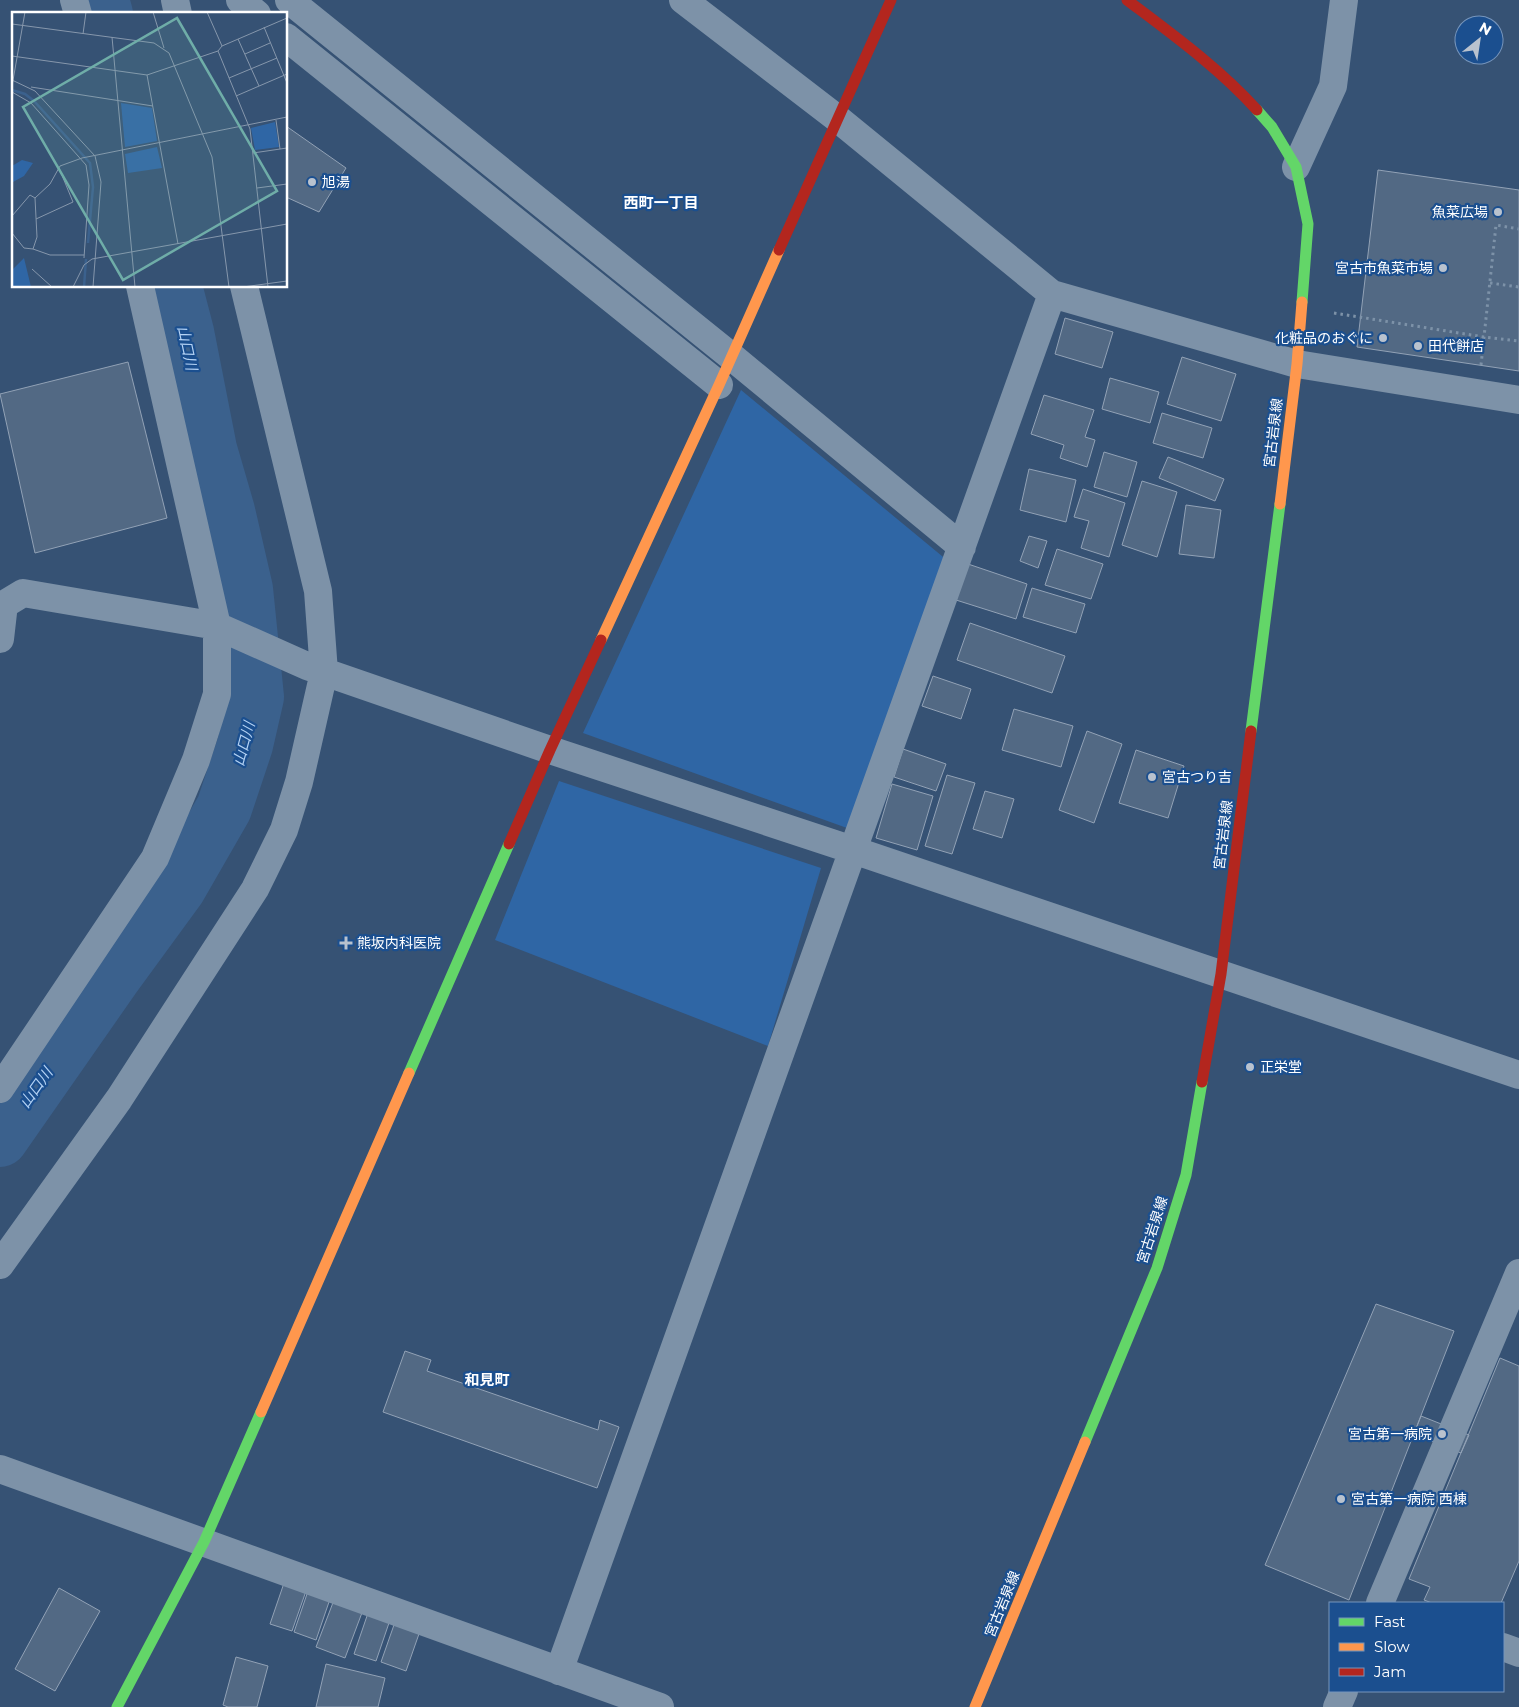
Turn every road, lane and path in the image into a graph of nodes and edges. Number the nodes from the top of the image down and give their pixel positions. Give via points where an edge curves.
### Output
1 (240, 0) edge
2 (289, 0) edge
3 (683, 0) edge
4 (891, 0) edge
5 (1127, 0) edge
6 (1344, 0) edge
7 (255, 12) edge
8 (288, 39) edge
9 (838, 119) junction
10 (1296, 167) junction
11 (1519, 229) edge
12 (1490, 283) junction
13 (1519, 287) edge
14 (140, 288) edge
15 (244, 288) edge
16 (1052, 294) junction
17 (1334, 313) dead end
18 (1484, 337) junction
19 (1519, 341) edge
20 (732, 357) junction
21 (1297, 364) junction
22 (719, 385) junction
23 (1478, 394) junction
24 (1519, 400) edge
25 (962, 547) junction
26 (2, 605) edge
27 (217, 626) junction
28 (0, 639) edge
29 (316, 669) junction
30 (550, 750) junction
31 (854, 850) junction
32 (1221, 974) junction
33 (1519, 1076) edge
34 (0, 1090) edge
35 (0, 1265) edge
36 (1519, 1273) edge
37 (1509, 1326) edge
38 (0, 1469) edge
39 (204, 1542) junction
40 (1386, 1602) edge
41 (1504, 1646) edge
42 (1519, 1653) edge
43 (559, 1671) junction
44 (1344, 1692) edge
45 (117, 1707) edge
46 (660, 1707) edge
47 (975, 1707) edge
48 (1337, 1707) edge

1 - 7 street
2 - 20 street
3 - 9 street
4 - 9 street
5 - 10 street, 宮古岩泉線 via 1237,88 1272,127
6 - 10 street via 1333,86
8 - 22 street
9 - 16 street
9 - 20 street
10 - 21 street, 宮古岩泉線 via 1308,224
11 - 12 path via 1496,225
12 - 13 path
12 - 18 path
14 - 27 street
15 - 29 street via 318,591
16 - 21 street
16 - 25 street
17 - 18 path
18 - 19 path
18 - 23 path
20 - 22 street
20 - 25 street
21 - 23 street
21 - 32 street, 宮古岩泉線
22 - 30 street
23 - 24 street
25 - 31 street
26 - 27 street via 23,593
26 - 28 street
27 - 29 street
27 - 34 street via 217,694 196,760 155,858
29 - 30 street
29 - 35 street via 300,782 284,830 255,889 119,1099
30 - 31 street
30 - 39 street
31 - 32 street
31 - 43 street
32 - 33 street
32 - 47 street, 宮古岩泉線 via 1186,1175 1157,1268
36 - 37 street
37 - 40 street
38 - 39 street
39 - 43 street
39 - 45 street
41 - 42 street
43 - 46 street
44 - 48 street

